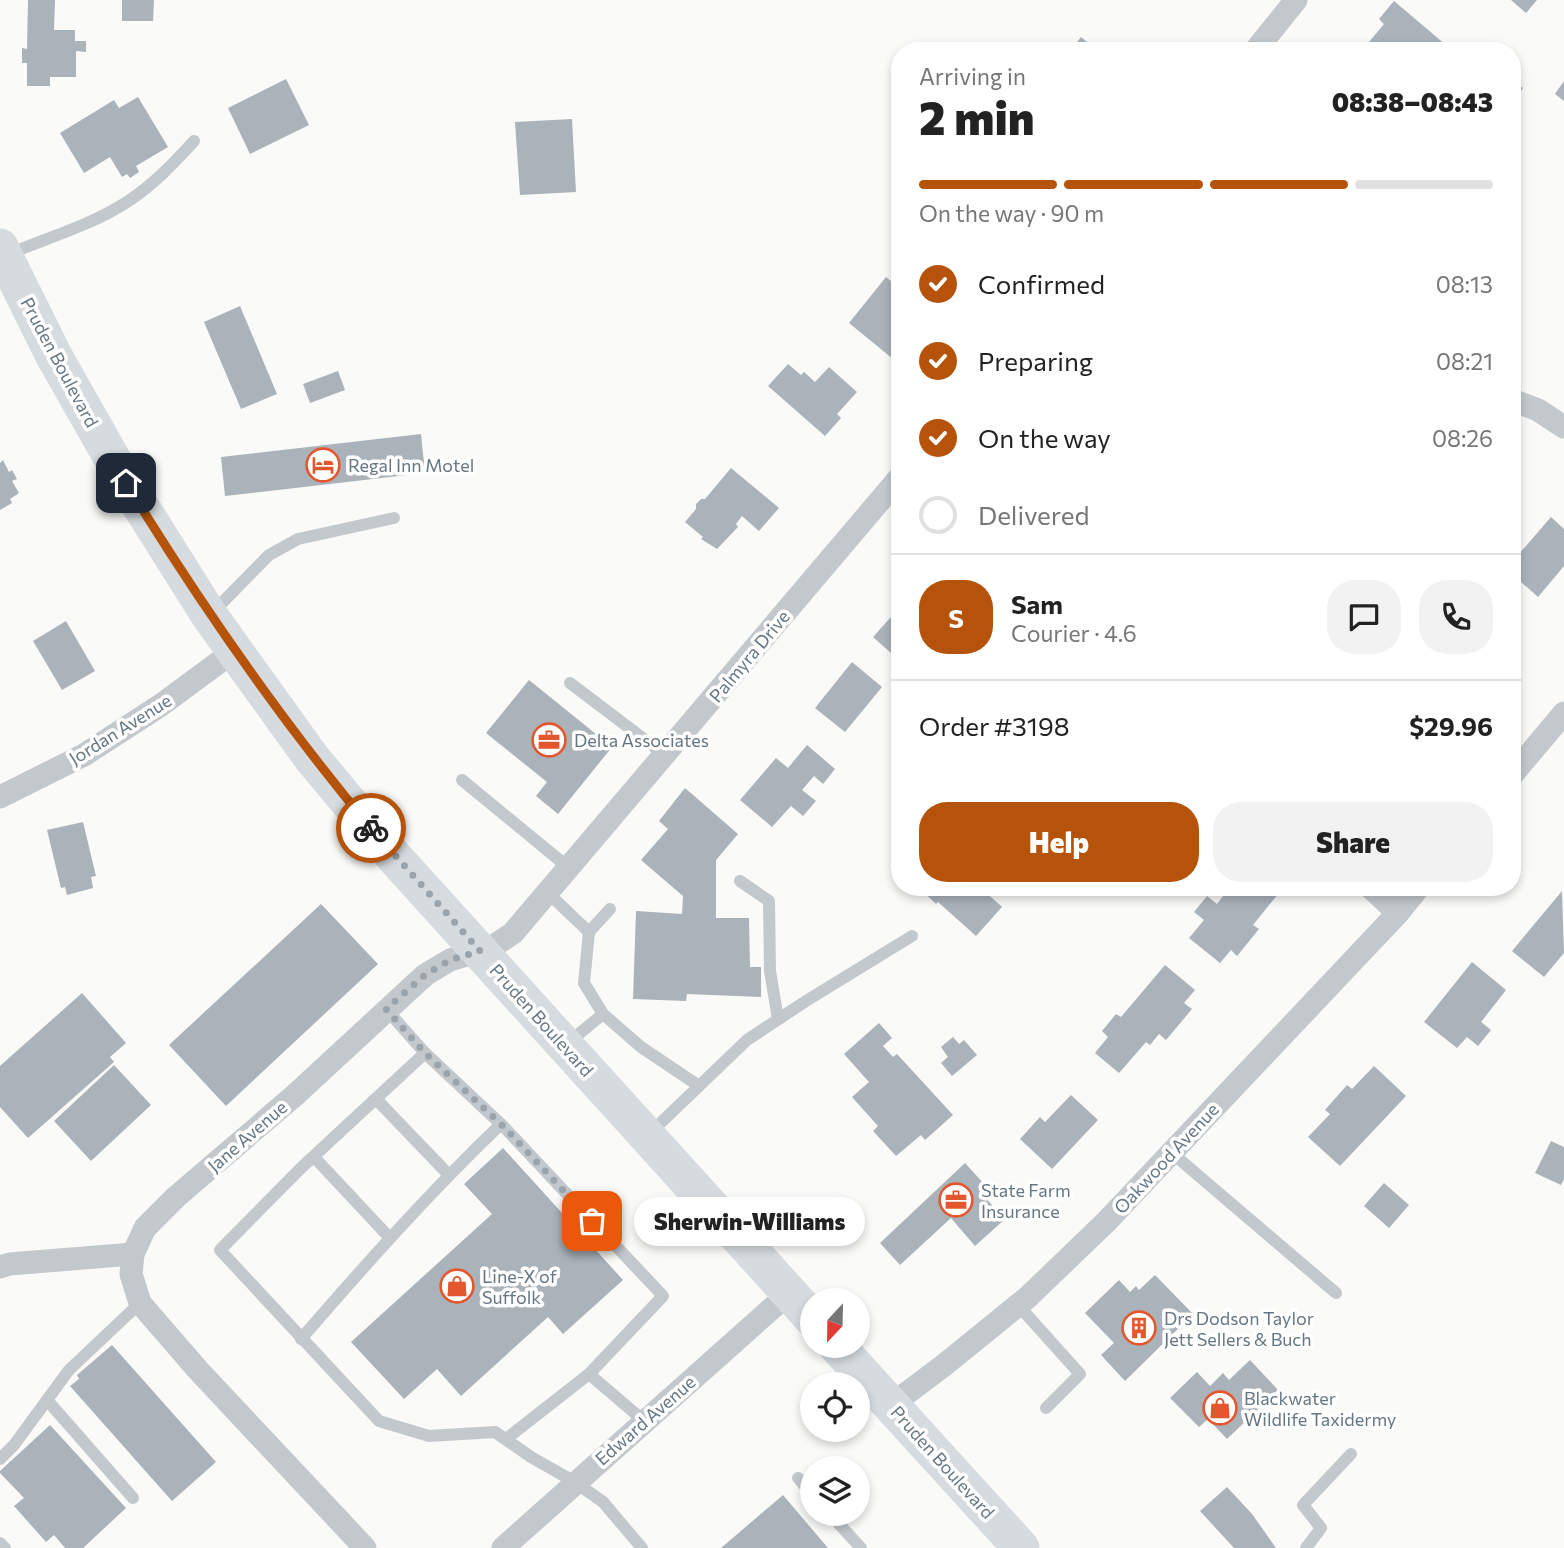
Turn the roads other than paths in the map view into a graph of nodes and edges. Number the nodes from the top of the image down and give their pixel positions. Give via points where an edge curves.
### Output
1 (1296, 0) edge
2 (1262, 42) edge
3 (194, 141) dead end
4 (2, 251) edge
5 (1521, 403) edge
6 (1564, 426) edge
7 (891, 488) edge
8 (394, 518) dead end
9 (209, 615) junction
10 (233, 651) junction
11 (570, 682) dead end
12 (1564, 713) edge
13 (665, 755) junction
14 (1521, 764) edge
15 (462, 780) dead end
16 (0, 797) edge
17 (569, 868) junction
18 (740, 881) dead end
19 (548, 893) junction
20 (1380, 896) edge
21 (1412, 896) edge
22 (610, 909) dead end
23 (1398, 913) junction
24 (589, 932) junction
25 (912, 936) dead end
26 (480, 951) junction
27 (386, 1009) junction
28 (603, 1014) junction
29 (778, 1019) junction
30 (565, 1045) junction
31 (425, 1053) junction
32 (699, 1086) junction
33 (376, 1098) junction
34 (501, 1124) junction
35 (647, 1137) junction
36 (1172, 1153) junction
37 (314, 1157) junction
38 (448, 1174) junction
39 (389, 1237) junction
40 (133, 1254) junction
41 (0, 1267) edge
42 (1336, 1293) dead end
43 (140, 1303) junction
44 (800, 1305) edge
45 (1018, 1305) junction
46 (800, 1307) edge
47 (301, 1339) junction
48 (848, 1358) edge
49 (589, 1374) junction
50 (47, 1401) junction
51 (891, 1405) junction
52 (1046, 1408) dead end
53 (644, 1421) junction
54 (506, 1439) junction
55 (1351, 1454) dead end
56 (0, 1459) edge
57 (798, 1478) dead end
58 (800, 1480) edge
59 (575, 1482) junction
60 (133, 1498) dead end
61 (841, 1526) edge
62 (0, 1543) edge
63 (5, 1548) edge
64 (365, 1548) edge
65 (503, 1548) edge
66 (642, 1548) edge
67 (861, 1548) edge
68 (1021, 1548) edge
69 (1307, 1548) edge

1 - 2 street
3 - 4 lane via 130,200 107,213
4 - 9 main road, Pruden Boulevard via 119,472
5 - 6 street
7 - 13 street, Palmyra Drive
8 - 9 lane via 298,539 269,555
9 - 10 main road, Pruden Boulevard
10 - 16 street, Jordan Avenue via 84,755
10 - 26 main road, Pruden Boulevard via 311,757
11 - 13 lane
12 - 14 street
13 - 17 street, Palmyra Drive
15 - 17 lane
17 - 19 street, Palmyra Drive
18 - 29 lane via 769,901 769,971
19 - 24 lane
19 - 26 street, Palmyra Drive via 513,933
20 - 23 street
21 - 23 street, Oakwood Avenue
22 - 24 lane
23 - 36 street, Oakwood Avenue
24 - 28 lane via 584,983
25 - 29 lane
26 - 27 street, Jane Avenue via 450,960 425,975
26 - 30 main road, Pruden Boulevard
27 - 31 lane
27 - 40 street, Jane Avenue via 176,1197 145,1228
28 - 30 lane
28 - 32 lane via 641,1047
29 - 32 lane via 747,1040
30 - 35 main road, Pruden Boulevard
31 - 33 lane
31 - 34 lane
32 - 35 lane
33 - 37 lane
33 - 38 lane
34 - 38 lane
34 - 49 lane via 663,1296
35 - 44 main road, Pruden Boulevard
36 - 42 lane
36 - 45 street, Oakwood Avenue
37 - 39 lane
37 - 47 lane via 220,1250
38 - 39 lane
39 - 47 lane
40 - 41 street
40 - 43 street via 131,1274
43 - 50 lane via 69,1370
43 - 64 street
45 - 51 street, Oakwood Avenue
45 - 52 lane via 1080,1374
46 - 53 street, Edward Avenue
47 - 54 lane via 379,1421 429,1436 495,1432
48 - 51 main road, Pruden Boulevard
49 - 53 lane
49 - 54 lane
50 - 56 lane
50 - 60 lane
51 - 68 main road, Pruden Boulevard
53 - 59 street, Edward Avenue
54 - 59 lane
55 - 69 lane via 1303,1505 1321,1528
57 - 58 lane
59 - 65 street, Edward Avenue
59 - 66 lane via 603,1502
61 - 67 lane
62 - 63 lane

